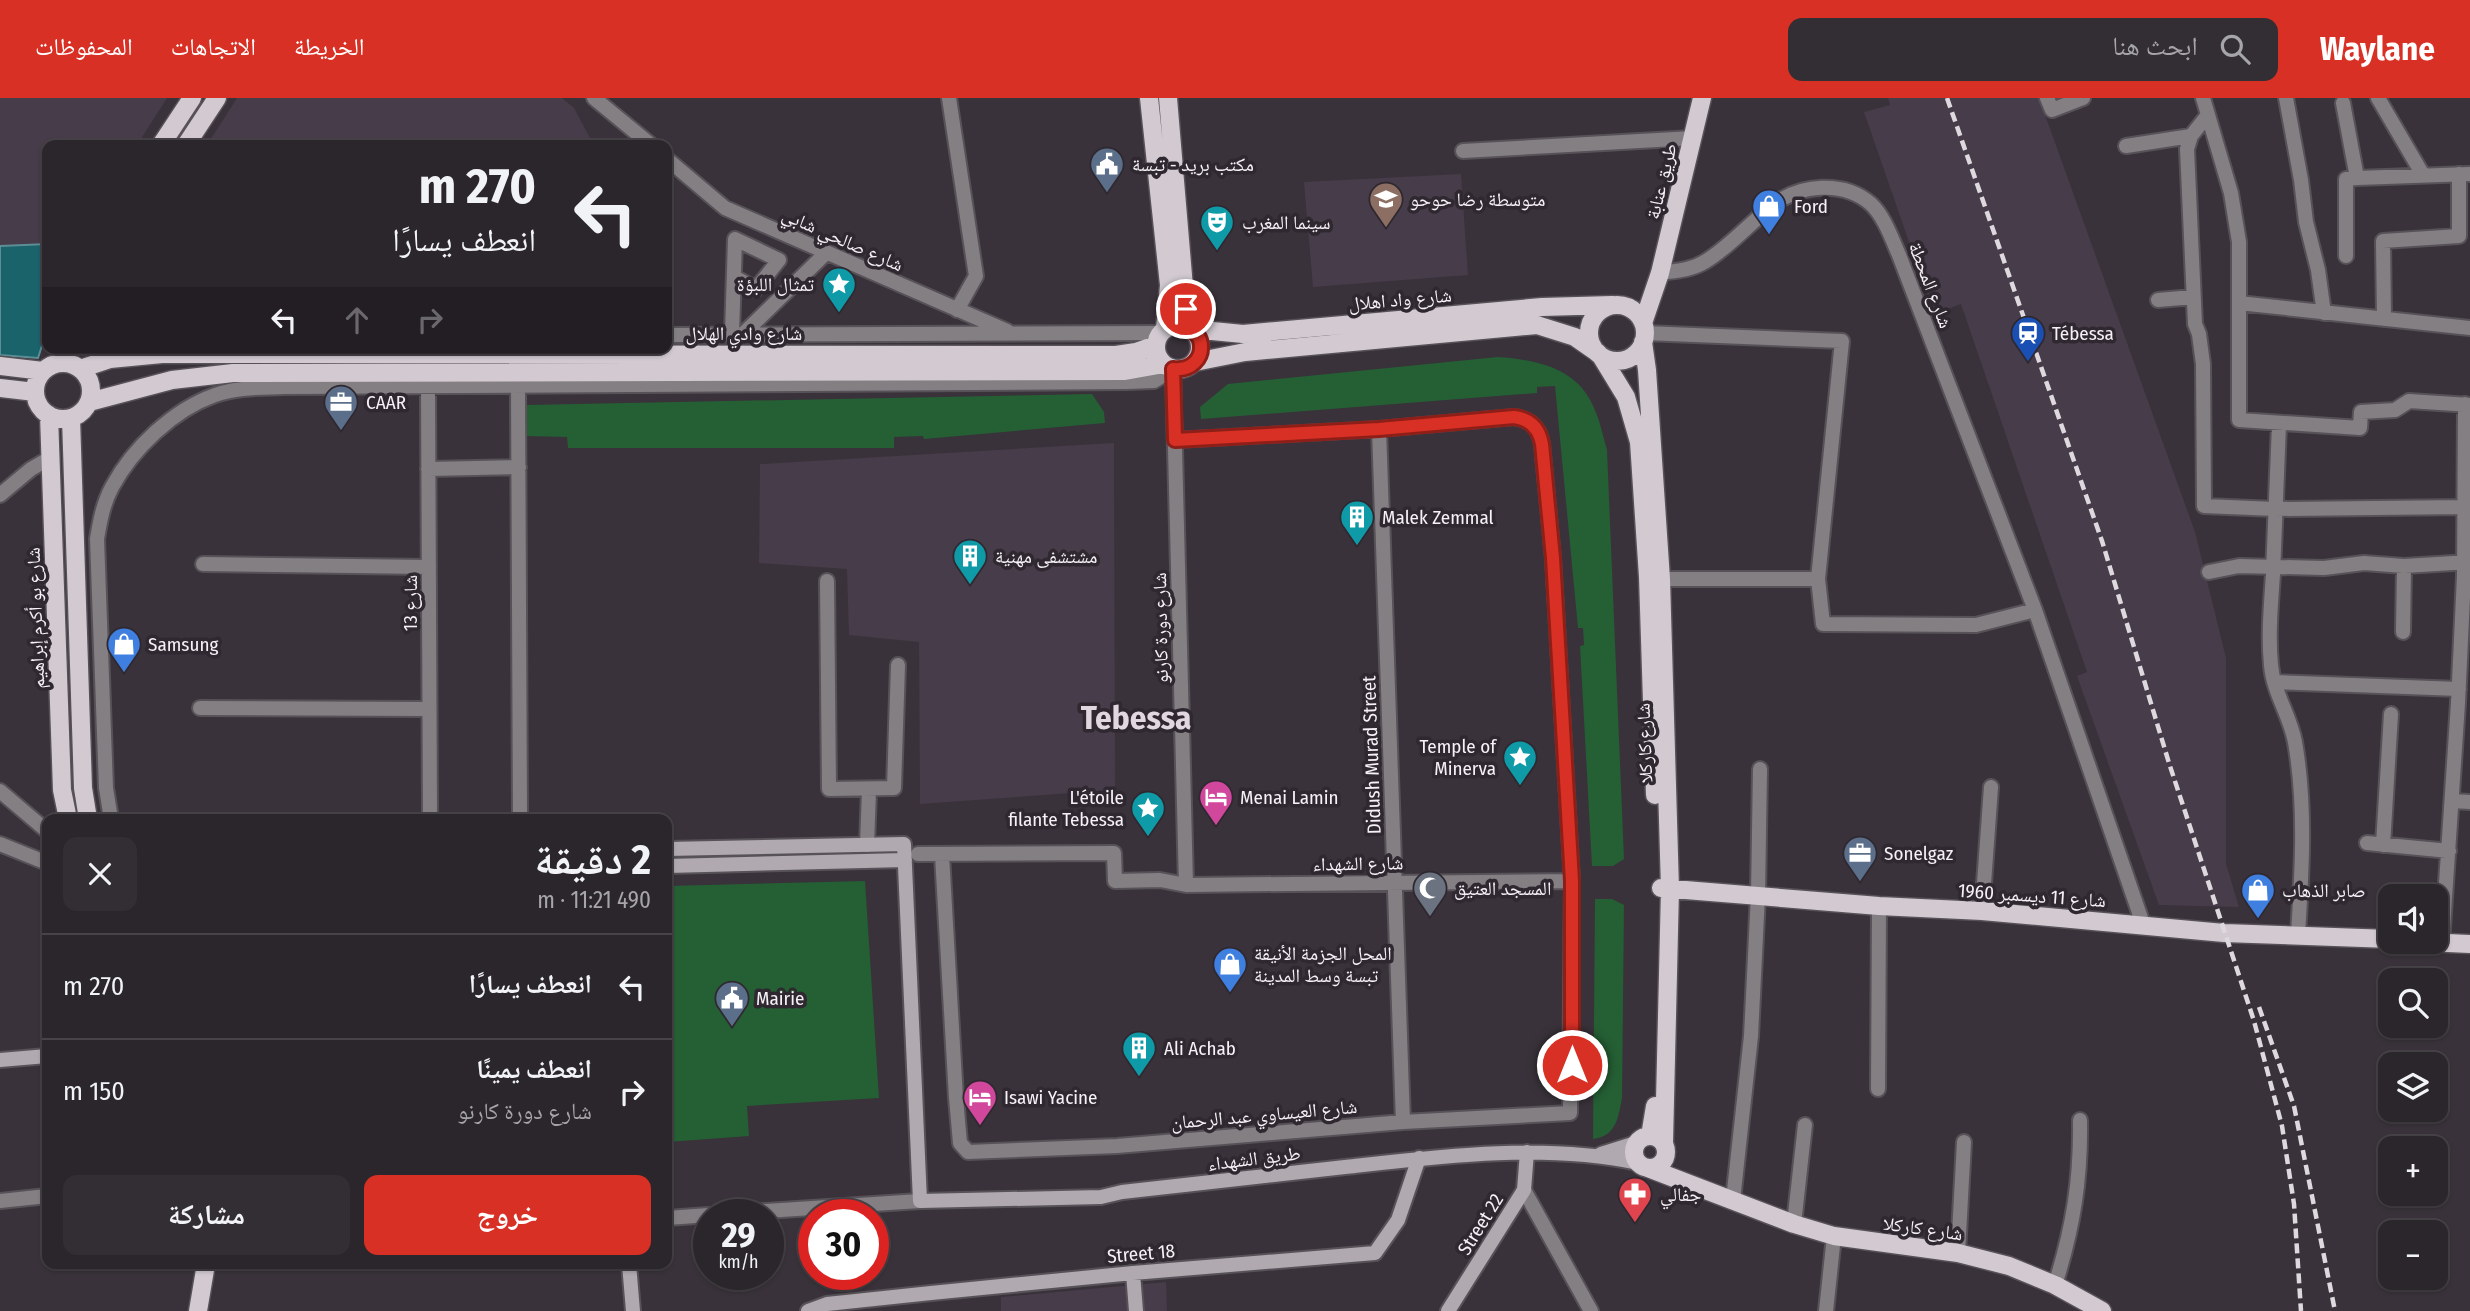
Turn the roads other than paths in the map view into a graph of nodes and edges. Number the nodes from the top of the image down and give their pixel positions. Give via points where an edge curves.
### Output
1 (192, 98) edge
2 (217, 98) edge
3 (594, 98) edge
4 (949, 98) edge
5 (1149, 98) edge
6 (1168, 98) edge
7 (1702, 98) edge
8 (2047, 98) edge
9 (2083, 98) edge
10 (2203, 98) edge
11 (2286, 98) edge
12 (2378, 98) edge
13 (2343, 103) dead end
14 (2207, 116) junction
15 (2191, 136) junction
16 (1693, 138) junction
17 (164, 140) edge
18 (189, 140) edge
19 (645, 140) edge
20 (2126, 146) dead end
21 (1463, 151) dead end
22 (672, 163) edge
23 (2465, 174) edge
24 (2423, 176) junction
25 (2357, 178) junction
26 (826, 253) junction
27 (2346, 256) dead end
28 (1660, 273) junction
29 (734, 278) dead end
30 (2193, 297) junction
31 (2158, 300) dead end
32 (2239, 303) junction
33 (1617, 305) junction
34 (957, 310) junction
35 (2324, 313) junction
36 (2384, 319) junction
37 (1191, 328) junction
38 (2470, 328) edge
39 (1644, 333) junction
40 (672, 335) edge
41 (737, 335) junction
42 (1015, 335) junction
43 (1160, 336) junction
44 (52, 354) edge
45 (1599, 355) junction
46 (75, 360) edge
47 (1195, 362) junction
48 (0, 366) edge
49 (1168, 367) junction
50 (46, 369) junction
51 (270, 372) junction
52 (307, 387) junction
53 (428, 387) junction
54 (518, 387) junction
55 (0, 388) edge
56 (239, 389) junction
57 (35, 392) junction
58 (89, 402) junction
59 (2468, 404) edge
60 (49, 415) junction
61 (71, 418) junction
62 (2279, 424) junction
63 (1379, 429) junction
64 (1175, 440) junction
65 (50, 458) junction
66 (519, 467) junction
67 (429, 469) junction
68 (0, 495) edge
69 (2465, 507) junction
70 (2276, 509) junction
71 (2467, 562) edge
72 (203, 564) dead end
73 (2404, 566) junction
74 (429, 567) junction
75 (2273, 568) junction
76 (2209, 572) dead end
77 (1661, 579) junction
78 (1818, 579) junction
79 (827, 581) dead end
80 (2035, 610) junction
81 (2403, 632) dead end
82 (898, 665) dead end
83 (2274, 682) junction
84 (2462, 699) edge
85 (200, 709) dead end
86 (429, 709) junction
87 (2391, 714) dead end
88 (1760, 769) dead end
89 (1991, 787) dead end
90 (869, 790) junction
91 (0, 792) edge
92 (2452, 801) junction
93 (2470, 802) edge
94 (67, 814) edge
95 (87, 814) edge
96 (110, 814) edge
97 (430, 814) edge
98 (520, 814) edge
99 (42, 827) edge
100 (2367, 843) dead end
101 (0, 844) edge
102 (867, 845) junction
103 (2383, 845) junction
104 (672, 849) edge
105 (2449, 851) junction
106 (942, 855) junction
107 (912, 857) junction
108 (42, 861) edge
109 (672, 866) edge
110 (1572, 881) junction
111 (1394, 883) junction
112 (2444, 884) edge
113 (1186, 885) junction
114 (1664, 888) junction
115 (1758, 895) junction
116 (1879, 906) junction
117 (1982, 911) junction
118 (2143, 925) junction
119 (2298, 934) junction
120 (2378, 938) edge
121 (2448, 943) edge
122 (2470, 944) edge
123 (42, 1056) edge
124 (0, 1060) edge
125 (1878, 1088) dead end
126 (2080, 1120) dead end
127 (1403, 1122) junction
128 (1805, 1125) dead end
129 (1964, 1142) dead end
130 (1654, 1143) junction
131 (1527, 1153) junction
132 (1592, 1156) junction
133 (1419, 1158) junction
134 (1643, 1166) junction
135 (1694, 1187) junction
136 (1524, 1190) junction
137 (42, 1197) edge
138 (1733, 1200) junction
139 (0, 1201) edge
140 (920, 1201) junction
141 (784, 1210) edge
142 (693, 1216) edge
143 (672, 1218) edge
144 (1794, 1224) junction
145 (1835, 1236) junction
146 (1958, 1253) junction
147 (196, 1269) edge
148 (205, 1269) edge
149 (629, 1269) edge
150 (1133, 1273) junction
151 (2055, 1285) junction
152 (189, 1311) edge
153 (198, 1311) edge
154 (633, 1311) edge
155 (808, 1311) edge
156 (1136, 1311) edge
157 (1448, 1311) edge
158 (1591, 1311) edge
159 (1826, 1311) edge
160 (2102, 1311) edge

1 - 17 main road
2 - 18 main road
3 - 19 street
4 - 34 street via 976,276
5 - 43 main road via 1168,285
6 - 37 main road
7 - 16 main road, طريق عنابة
8 - 9 street via 2052,110
10 - 14 street
11 - 35 street
12 - 24 street
13 - 25 street
14 - 15 street
14 - 32 street via 2231,193 2239,242
15 - 20 street
15 - 30 street via 2187,149
16 - 21 street
16 - 28 main road, طريق عنابة
22 - 26 street, شارع صالحي شابي via 725,208
23 - 24 street
23 - 36 street via 2459,236 2384,241
24 - 25 street
25 - 27 street via 2346,179
26 - 34 street, شارع صالحي شابي
26 - 41 street
28 - 33 main road via 1637,295
28 - 39 main road, طريق عنابة
28 - 80 street, شارع المحطة via 1683,271 1706,261 1775,203 1817,187 1850,190 1872,205 1899,255
29 - 41 street
30 - 31 street
30 - 70 street via 2203,364 2204,506
32 - 35 street
32 - 62 street via 2239,420
33 - 37 main road, شارع واد اهلال via 1542,307 1243,334
33 - 39 main road via 1635,311
33 - 45 main road via 1597,313 1590,329 1592,346
34 - 42 street, شارع صالحي شابي
35 - 36 street
36 - 38 street
37 - 43 main road via 1178,324
37 - 47 main road via 1201,349
39 - 45 main road via 1639,350 1626,359
39 - 77 main road, شارع كاركلا
39 - 78 street via 1842,341
40 - 41 street, شارع وادي الهلال
41 - 42 street, شارع وادي الهلال
42 - 43 street, شارع وادي الهلال
43 - 46 main road, شارع وادي الهلال via 1136,352 1116,355 162,354
43 - 49 main road via 1159,359
44 - 50 main road
45 - 47 main road, شارع واد اهلال via 1575,337 1537,324 1245,352
45 - 114 main road, شارع كاركلا via 1626,397 1639,442
46 - 50 main road
46 - 58 main road via 90,384
47 - 49 main road via 1186,368
48 - 50 main road
49 - 51 main road, شارع وادي الهلال via 1125,372
49 - 54 street, شارع وادي الهلال via 1154,382
49 - 64 street, شارع دورة كارنو
50 - 57 main road via 38,377
51 - 52 street, شارع وادي الهلال
51 - 56 street, شارع وادي الهلال
51 - 58 main road, شارع وادي الهلال via 172,380
52 - 53 street, شارع وادي الهلال
52 - 56 street, شارع وادي الهلال
53 - 54 street, شارع وادي الهلال
53 - 67 street, شارع 13
54 - 66 street
55 - 57 main road
56 - 96 street, شارع وادي الهلال via 191,406 148,440 111,488 100,516 97,539
57 - 60 main road
58 - 61 main road
59 - 62 street via 2409,401 2395,410 2361,412 2360,428
59 - 69 street
60 - 61 main road
60 - 65 main road, شارع بو أكرم إبراهيم
61 - 95 main road
62 - 70 street
63 - 64 street
63 - 110 street via 1514,417 1537,429 1553,558
63 - 111 street, Didush Murad Street
64 - 113 street, شارع دورة كارنو
65 - 68 street
65 - 94 main road, شارع بو أكرم إبراهيم via 62,790
66 - 67 street
66 - 98 street
67 - 74 street, شارع 13
69 - 70 street
69 - 71 street
70 - 75 street
71 - 73 street
71 - 84 street
72 - 74 street
73 - 75 street via 2364,563
73 - 81 street
74 - 86 street, شارع 13
75 - 76 street via 2239,566
75 - 83 street
77 - 78 street
77 - 114 main road, شارع كاركلا
78 - 80 street via 1823,624 1976,625
79 - 90 street via 829,789
80 - 118 street, شارع المحطة
82 - 90 street via 894,788
83 - 84 street
83 - 119 street via 2292,730 2298,773 2303,862
84 - 92 street
85 - 86 street
86 - 97 street, شارع 13
87 - 103 street
88 - 115 street
89 - 117 street
90 - 102 street
91 - 99 street
92 - 93 street
92 - 105 street
100 - 103 street
101 - 108 street
102 - 104 main road
102 - 107 main road via 904,844
103 - 105 street
105 - 112 street
106 - 107 street
106 - 113 street, شارع الشهداء via 1114,853 1115,881 1160,880
106 - 127 street, شارع العيساوي عبد الرحمان via 962,1148 972,1153 1117,1146
107 - 109 main road
107 - 140 main road
110 - 111 street, شارع الشهداء
110 - 127 street, شارع العيساوي عبد الرحمان via 1570,1114
111 - 113 street, شارع الشهداء
111 - 127 street, Didush Murad Street
114 - 115 main road, شارع 11 ديسمبر 1960
114 - 130 main road, شارع كاركلا
115 - 116 main road, شارع 11 ديسمبر 1960
115 - 138 street via 1751,1036
116 - 117 main road, شارع 11 ديسمبر 1960
116 - 125 street
117 - 118 main road, شارع 11 ديسمبر 1960
118 - 119 main road, شارع 11 ديسمبر 1960
119 - 120 main road, شارع 11 ديسمبر 1960
121 - 122 main road
123 - 124 main road
126 - 151 street via 2081,1159 2070,1236
128 - 144 street
129 - 146 street
130 - 132 main road
130 - 134 main road, شارع كاركلا via 1634,1154
130 - 134 main road via 1665,1158 1662,1163
130 - 135 main road
131 - 132 main road, طريق الشهداء
131 - 133 main road, طريق الشهداء
131 - 136 main road, Street 22
132 - 134 main road
133 - 140 main road, طريق الشهداء via 1101,1197
133 - 150 main road, Street 18 via 1398,1220 1375,1253
134 - 135 main road, شارع كاركلا
135 - 138 main road, شارع كاركلا
136 - 157 main road, Street 22
136 - 158 street
137 - 139 street
138 - 144 main road, شارع كاركلا
140 - 141 street, طريق الشهداء
142 - 143 street
144 - 145 main road, شارع كاركلا
145 - 146 main road, شارع كاركلا
145 - 159 street
146 - 151 main road, شارع كاركلا via 2009,1266
147 - 152 main road
148 - 153 main road
149 - 154 main road
150 - 155 main road, Street 18 via 827,1304
150 - 156 main road
151 - 160 main road, شارع كاركلا

